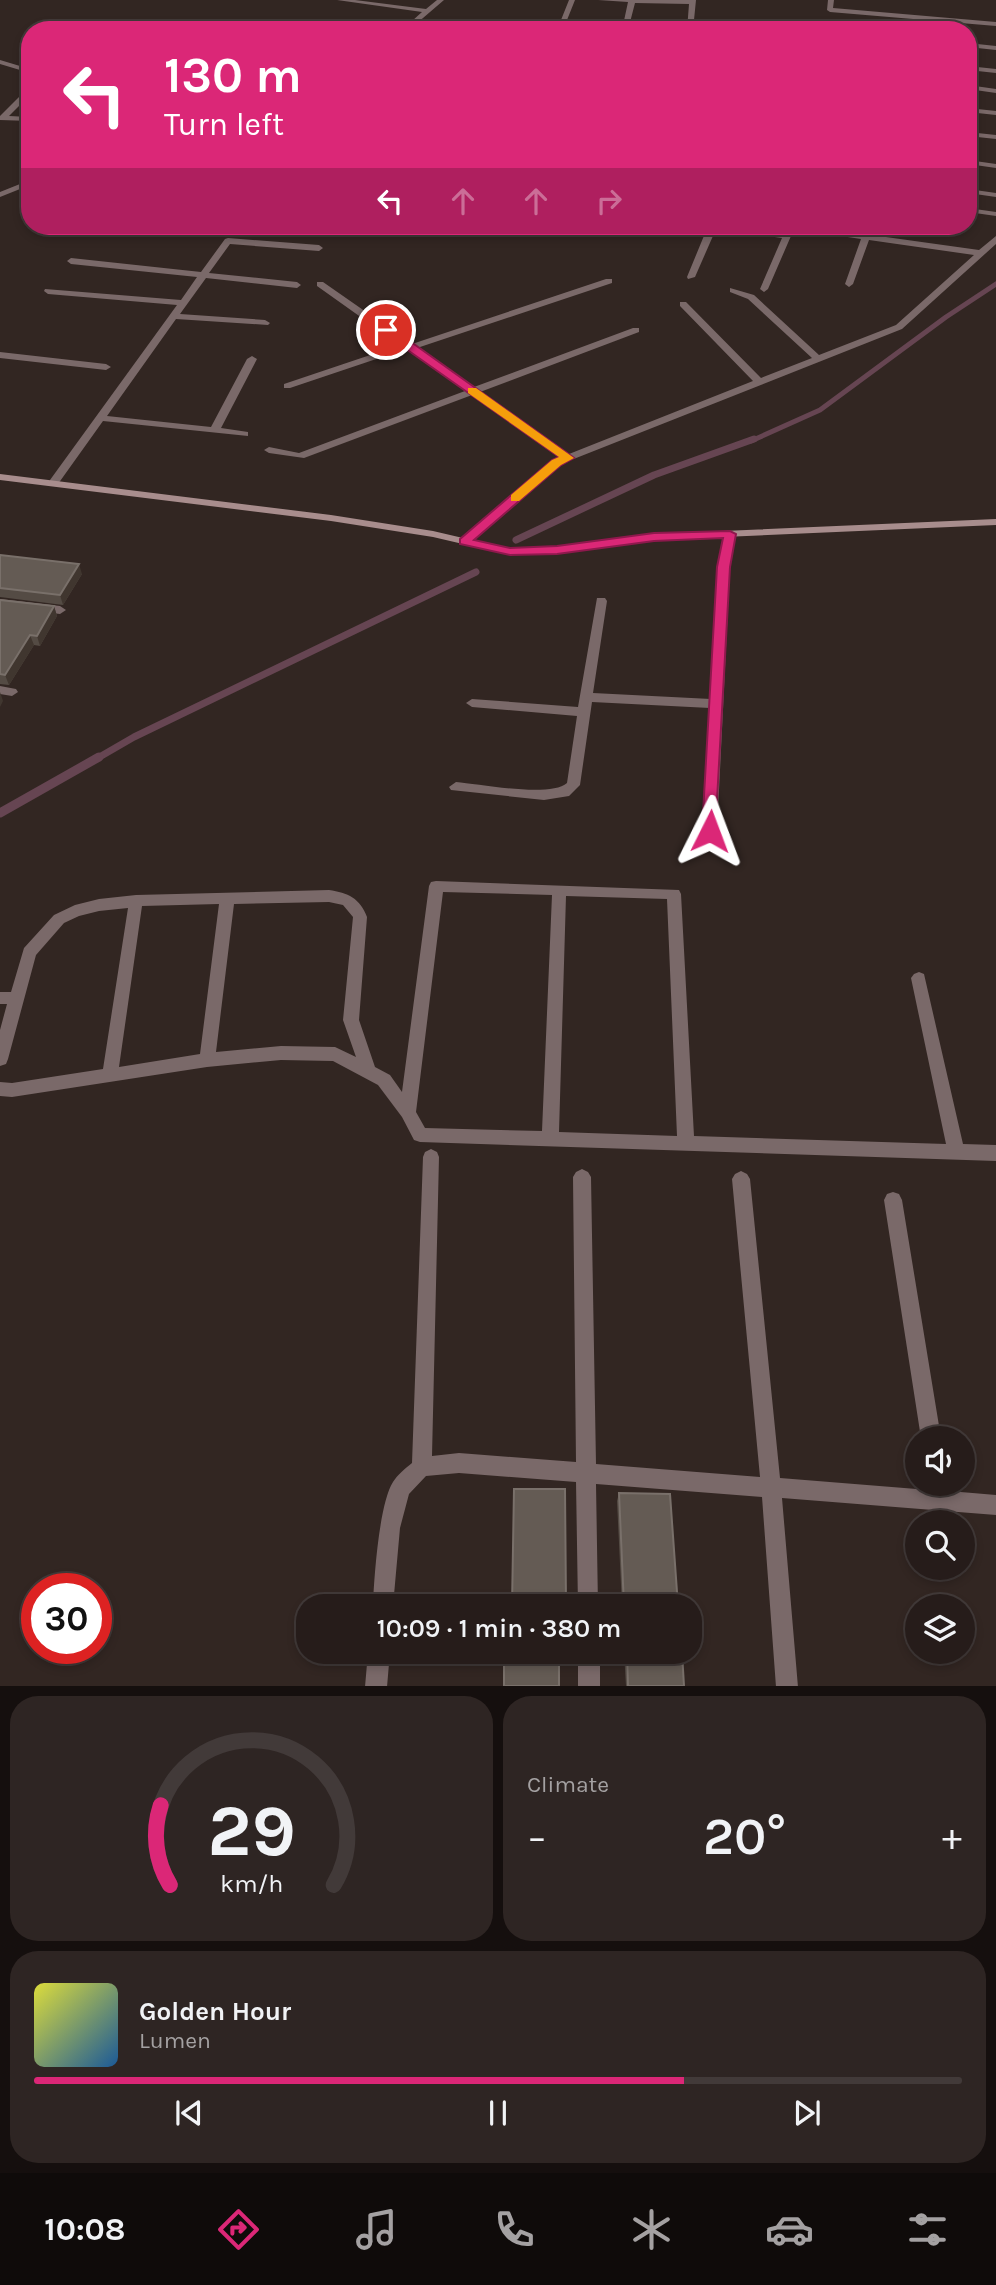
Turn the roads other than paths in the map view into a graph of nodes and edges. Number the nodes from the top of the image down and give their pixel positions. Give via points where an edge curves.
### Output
1 (340, 0) edge
2 (441, 0) edge
3 (572, 0) edge
4 (601, 0) edge
5 (632, 0) edge
6 (831, 0) edge
7 (693, 1) edge
8 (428, 11) junction
9 (416, 21) edge
10 (564, 21) edge
11 (627, 21) edge
12 (691, 21) edge
13 (960, 21) edge
14 (977, 22) edge
15 (996, 24) edge
16 (977, 46) edge
17 (996, 48) edge
18 (0, 62) edge
19 (21, 68) edge
20 (977, 69) edge
21 (996, 71) edge
22 (977, 89) edge
23 (996, 91) edge
24 (21, 99) edge
25 (977, 111) edge
26 (996, 113) edge
27 (1, 118) edge
28 (21, 119) edge
29 (977, 135) edge
30 (996, 138) edge
31 (977, 163) edge
32 (996, 166) edge
33 (21, 186) edge
34 (977, 192) edge
35 (0, 195) edge
36 (996, 195) edge
37 (977, 211) edge
38 (996, 214) edge
39 (708, 235) edge
40 (780, 235) edge
41 (852, 235) edge
42 (787, 236) joint
43 (866, 237) junction
44 (996, 239) edge
45 (319, 248) dead end
46 (981, 253) junction
47 (71, 261) dead end
48 (204, 274) junction
49 (691, 277) dead end
50 (609, 281) dead end
51 (320, 284) dead end
52 (849, 284) dead end
53 (297, 285) dead end
54 (765, 289) dead end
55 (733, 290) dead end
56 (48, 291) dead end
57 (184, 303) junction
58 (683, 304) dead end
59 (175, 316) junction
60 (265, 323) dead end
61 (636, 330) dead end
62 (409, 346) junction
63 (0, 355) edge
64 (253, 359) dead end
65 (818, 359) junction
66 (106, 367) dead end
67 (759, 382) junction
68 (287, 386) dead end
69 (473, 391) junction
70 (101, 418) junction
71 (214, 430) junction
72 (243, 434) dead end
73 (269, 450) dead end
74 (568, 458) junction
75 (0, 477) edge
76 (54, 482) junction
77 (996, 522) edge
78 (730, 534) junction
79 (464, 541) junction
80 (601, 601) dead end
81 (0, 603) edge
82 (60, 610) dead end
83 (586, 697) junction
84 (472, 703) dead end
85 (716, 705) junction
86 (584, 712) junction
87 (456, 787) dead end
88 (710, 831) dead end
89 (559, 890) junction
90 (227, 899) junction
91 (136, 901) junction
92 (919, 978) dead end
93 (8, 998) edge
94 (0, 1059) edge
95 (207, 1059) junction
96 (369, 1073) junction
97 (110, 1075) junction
98 (0, 1089) edge
99 (408, 1112) junction
100 (550, 1139) junction
101 (687, 1144) junction
102 (956, 1151) junction
103 (996, 1153) edge
104 (431, 1157) dead end
105 (582, 1177) dead end
106 (741, 1179) dead end
107 (893, 1200) dead end
108 (929, 1426) edge
109 (422, 1468) junction
110 (586, 1475) junction
111 (771, 1489) junction
112 (905, 1491) edge
113 (958, 1496) edge
114 (996, 1504) edge
115 (384, 1594) edge
116 (588, 1594) edge
117 (378, 1664) edge
118 (589, 1664) edge
119 (376, 1686) edge
120 (589, 1686) edge
121 (788, 1686) edge

1 - 8 street
2 - 8 street
3 - 10 street
4 - 5 street
5 - 7 street
5 - 11 street
6 - 13 street via 830,10
7 - 12 street
8 - 9 street
14 - 15 street
16 - 17 street
18 - 19 street
20 - 21 street
22 - 23 street
24 - 27 street
25 - 26 street
27 - 28 street
29 - 30 street
31 - 32 street
33 - 35 street
34 - 36 street
37 - 38 street
39 - 49 street
40 - 42 street
41 - 43 street
42 - 54 street
43 - 46 street
43 - 52 street
44 - 46 street
45 - 48 street via 228,241
46 - 65 street via 899,327
47 - 48 street
48 - 53 street
48 - 57 street
50 - 62 street
51 - 62 street
55 - 65 street via 751,297
56 - 57 street
57 - 59 street
58 - 67 street
59 - 60 street
59 - 70 street
61 - 69 street
62 - 68 street
62 - 69 street
63 - 66 street
64 - 71 street
65 - 67 street
67 - 74 street
69 - 73 street via 300,456
69 - 74 street
70 - 71 street
70 - 76 street
71 - 72 street
74 - 79 street via 557,462
75 - 76 street
76 - 79 street via 331,518
77 - 78 street
78 - 79 street via 510,552
78 - 85 street
80 - 83 street
81 - 82 street
83 - 85 street
83 - 86 street
84 - 86 street
85 - 88 street
86 - 87 street via 573,785 565,793
89 - 99 street via 436,886
89 - 100 street
89 - 101 street via 674,894
90 - 91 street
90 - 95 street
90 - 96 street via 329,896 347,898 357,907 360,917 351,1020
91 - 93 street via 99,905 59,919 29,952
91 - 97 street
92 - 102 street
93 - 94 street
95 - 96 street via 335,1054
95 - 97 street
96 - 99 street via 384,1080
97 - 98 street
99 - 100 street via 420,1135
100 - 101 street
101 - 102 street
102 - 103 street
104 - 109 street
105 - 110 street
106 - 111 street
107 - 108 street
109 - 110 street via 459,1464
109 - 115 street via 400,1488 390,1528
110 - 111 street
110 - 116 street
111 - 112 street
111 - 121 street
113 - 114 street
117 - 119 street
118 - 120 street

